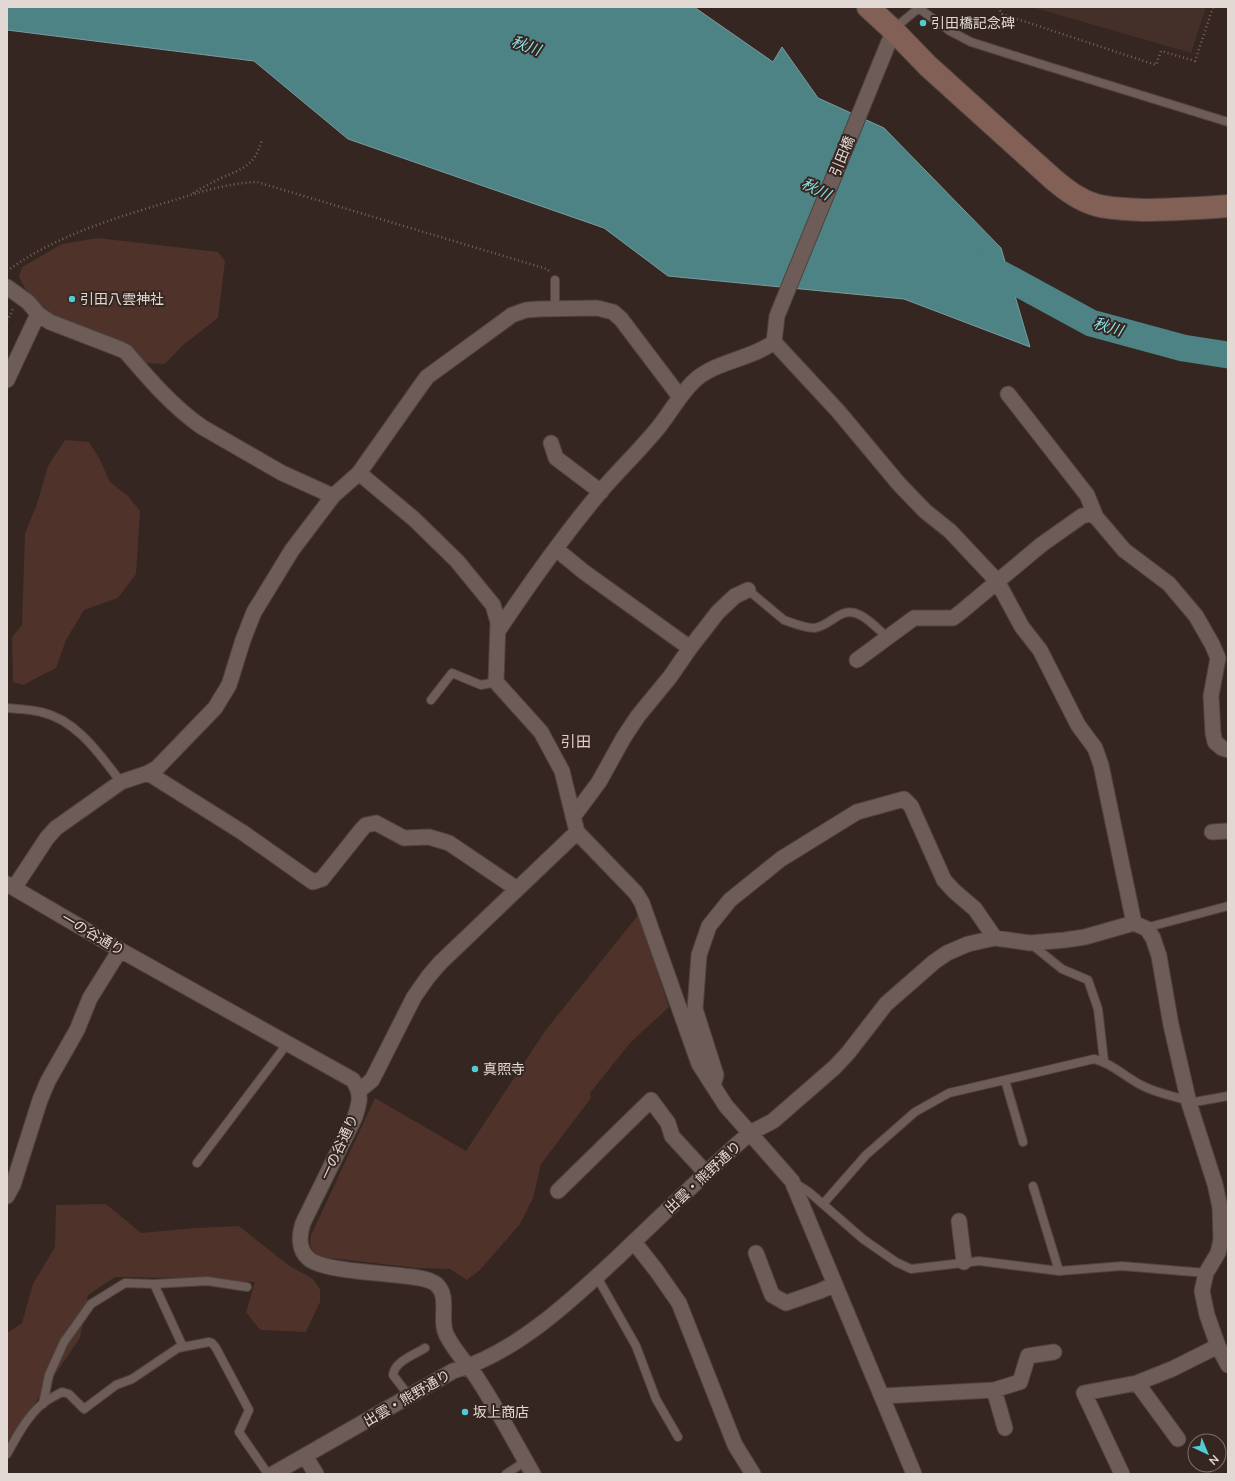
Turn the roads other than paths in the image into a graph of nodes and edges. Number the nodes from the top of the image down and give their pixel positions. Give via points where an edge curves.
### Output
1 (868, 7) edge
2 (918, 7) edge
3 (891, 38) junction
4 (1228, 122) edge
5 (1228, 206) edge
6 (555, 280) road end
7 (7, 286) edge
8 (555, 309) junction
9 (38, 314) junction
10 (774, 342) junction
11 (7, 380) edge
12 (1008, 394) dead end
13 (680, 397) junction
14 (551, 442) dead end
15 (359, 473) junction
16 (601, 492) junction
17 (333, 496) junction
18 (1096, 517) junction
19 (556, 549) junction
20 (997, 581) junction
21 (748, 590) joint
22 (498, 630) junction
23 (887, 637) junction
24 (690, 648) junction
25 (857, 660) dead end
26 (496, 682) junction
27 (431, 700) dead end
28 (7, 708) edge
29 (1228, 750) edge
30 (148, 773) junction
31 (121, 782) junction
32 (573, 817) junction
33 (1228, 831) edge
34 (577, 832) junction
35 (1212, 832) dead end
36 (11, 886) edge
37 (517, 889) junction
38 (1228, 906) edge
39 (1140, 926) junction
40 (995, 938) junction
41 (1030, 943) junction
42 (120, 950) junction
43 (287, 1044) junction
44 (1104, 1061) junction
45 (1005, 1080) junction
46 (713, 1086) junction
47 (360, 1090) junction
48 (1228, 1096) edge
49 (1189, 1102) junction
50 (750, 1133) junction
51 (1023, 1142) dead end
52 (197, 1163) dead end
53 (706, 1174) junction
54 (792, 1181) junction
55 (1033, 1186) dead end
56 (558, 1191) dead end
57 (7, 1196) edge
58 (823, 1204) junction
59 (959, 1221) dead end
60 (634, 1242) junction
61 (1223, 1252) edge
62 (756, 1253) dead end
63 (964, 1262) junction
64 (1060, 1271) junction
65 (1206, 1273) junction
66 (597, 1277) junction
67 (154, 1284) junction
68 (835, 1284) junction
69 (247, 1287) dead end
70 (1218, 1346) junction
71 (183, 1347) junction
72 (425, 1348) dead end
73 (1054, 1352) dead end
74 (1228, 1365) edge
75 (468, 1367) junction
76 (1137, 1383) junction
77 (994, 1390) junction
78 (409, 1396) junction
79 (882, 1396) junction
80 (43, 1404) junction
81 (1005, 1428) dead end
82 (678, 1437) dead end
83 (1178, 1439) dead end
84 (7, 1454) edge
85 (305, 1456) junction
86 (530, 1468) edge
87 (268, 1474) edge
88 (273, 1474) edge
89 (316, 1474) edge
90 (506, 1474) edge
91 (753, 1474) edge
92 (914, 1474) edge
93 (1122, 1474) edge

1 - 3 street
2 - 3 lane via 902,22
2 - 4 lane via 950,31 971,42
3 - 5 street via 928,66 1053,179 1081,199 1103,207 1126,209 1174,210
3 - 10 street, 引田橋 via 787,290 777,316
6 - 8 lane
7 - 9 street via 28,302
8 - 13 street via 597,308 613,312 628,326
8 - 15 street via 526,310 512,315 428,377
9 - 11 street
9 - 17 street via 50,322 126,352 158,389 190,419 282,473
10 - 13 street via 739,360 708,370
10 - 20 street via 834,406 899,484 925,511 950,531
12 - 18 street via 1087,495
13 - 16 street via 658,427
14 - 16 street via 556,458
15 - 17 street
15 - 22 street via 414,518 457,561 493,605
16 - 19 street
17 - 30 street via 292,550 254,612 229,685 215,708 157,768
18 - 20 street via 1090,514 1082,516
18 - 29 street via 1124,550 1169,584 1196,616 1212,644 1218,658 1211,696 1213,733 1216,742
19 - 22 street
19 - 24 street
20 - 23 street via 953,618 914,618
20 - 39 street via 1022,627 1040,650 1102,764
21 - 23 lane via 790,623 813,628 848,612 860,615
21 - 24 street via 735,596 718,612
22 - 26 street
23 - 25 street
24 - 32 street via 638,716 599,782
26 - 27 lane via 481,685 452,673
26 - 32 street via 541,732 562,771
28 - 31 lane via 42,712 65,722 84,738
30 - 31 street
30 - 37 street via 242,832 314,882 322,879 366,825 376,823 404,838 429,837 449,843
31 - 36 street via 56,828
32 - 34 street
33 - 35 street
34 - 37 street
34 - 46 street via 642,902 699,1064
36 - 42 street, 一の谷通り
37 - 47 street via 428,977 414,997 372,1080
38 - 39 lane
39 - 41 street, 出雲・熊野通り via 1085,937
39 - 49 street via 1153,938 1159,956 1171,1025
40 - 41 street, 出雲・熊野通り
40 - 46 street via 975,909 944,880 911,806 904,799 857,812 781,859 730,900 709,926 699,955 694,1009 716,1075
40 - 50 street, 出雲・熊野通り via 947,952 934,962 886,1004 835,1067 773,1121
41 - 44 lane via 1062,969 1088,980 1098,1010
42 - 43 street, 一の谷通り
42 - 57 street via 90,998 77,1030 48,1081
43 - 47 street, 一の谷通り via 347,1076
43 - 52 lane
44 - 45 lane via 1094,1059
44 - 49 lane via 1140,1085
45 - 51 lane
45 - 58 lane via 949,1093 915,1112 866,1155
46 - 50 street via 726,1106
47 - 75 street, 一の谷通り via 360,1102 355,1117 303,1223 300,1232 301,1246 308,1259 319,1264 421,1278 436,1284 443,1294 443,1326 446,1334
48 - 49 lane
49 - 61 street via 1215,1184 1220,1207
50 - 53 street, 出雲・熊野通り
50 - 54 street
53 - 56 street via 672,1136 668,1123 651,1100
53 - 60 street, 出雲・熊野通り
54 - 58 lane
54 - 68 street
55 - 64 lane
58 - 63 lane via 896,1262 911,1269
59 - 63 street
60 - 66 street, 出雲・熊野通り
60 - 91 street via 679,1303 735,1445
61 - 65 street
62 - 68 street via 772,1295 786,1303
63 - 64 lane via 979,1261
64 - 65 lane via 1122,1266
65 - 70 street via 1202,1291
66 - 75 street, 出雲・熊野通り via 564,1307 530,1331 500,1351
66 - 82 lane via 636,1346 656,1399
67 - 69 lane via 207,1281
67 - 71 lane
67 - 80 lane via 125,1283 91,1304 64,1342 49,1375
68 - 79 street
70 - 74 street
70 - 76 street
71 - 80 lane via 132,1379 116,1385 84,1409 69,1394 62,1392
71 - 87 lane via 209,1342 216,1348 249,1410 239,1432
72 - 78 lane via 400,1363 394,1371 393,1375
73 - 77 street via 1028,1356 1020,1382
75 - 78 street, 出雲・熊野通り via 453,1371
75 - 86 street, 一の谷通り
76 - 83 street
76 - 93 street via 1084,1393
77 - 79 street
77 - 81 street
78 - 85 street, 出雲・熊野通り
79 - 92 street
80 - 84 lane via 21,1430
85 - 88 street, 出雲・熊野通り
85 - 89 street
86 - 90 lane

